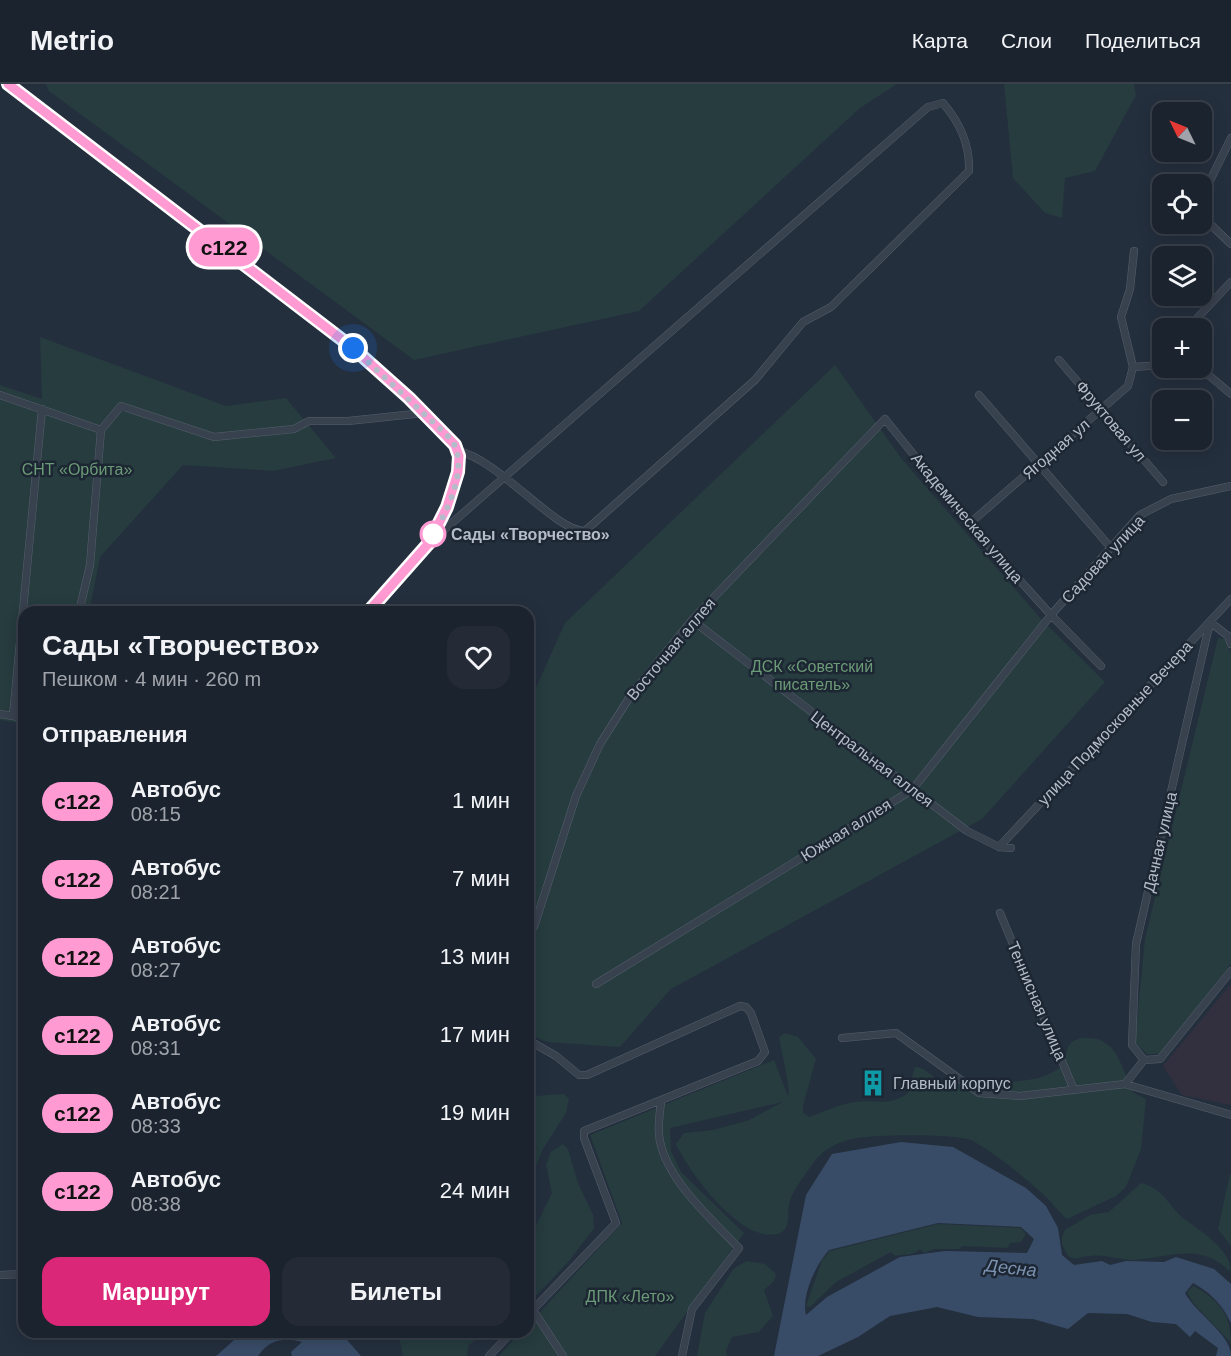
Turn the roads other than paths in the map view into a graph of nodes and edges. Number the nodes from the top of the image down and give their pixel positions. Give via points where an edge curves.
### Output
1 (8, 84) edge
2 (1231, 138) edge
3 (1212, 177) edge
4 (1212, 226) edge
5 (1231, 244) edge
6 (1134, 251) dead end
7 (1231, 282) edge
8 (1197, 318) edge
9 (1059, 360) dead end
10 (1152, 366) edge
11 (1133, 367) junction
12 (1212, 377) edge
13 (1230, 390) edge
14 (0, 395) edge
15 (979, 395) dead end
16 (42, 410) junction
17 (1102, 410) junction
18 (424, 413) junction
19 (885, 419) joint
20 (101, 430) junction
21 (458, 451) junction
22 (1039, 464) junction
23 (504, 477) junction
24 (1163, 482) dead end
25 (1231, 486) edge
26 (969, 524) junction
27 (429, 543) junction
28 (1111, 548) junction
29 (1231, 599) edge
30 (23, 606) edge
31 (80, 606) edge
32 (373, 606) edge
33 (1049, 618) junction
34 (692, 620) junction
35 (1210, 622) junction
36 (1231, 644) edge
37 (18, 663) edge
38 (1101, 666) dead end
39 (0, 714) edge
40 (13, 716) junction
41 (18, 717) edge
42 (912, 790) junction
43 (999, 847) junction
44 (1011, 848) dead end
45 (1000, 913) dead end
46 (534, 927) dead end
47 (1231, 971) edge
48 (596, 984) dead end
49 (842, 1038) dead end
50 (534, 1043) edge
51 (1144, 1060) junction
52 (1125, 1084) junction
53 (1074, 1090) junction
54 (661, 1102) junction
55 (1231, 1115) edge
56 (18, 1274) edge
57 (0, 1275) edge
58 (534, 1308) edge
59 (534, 1317) edge
60 (506, 1338) edge
61 (489, 1356) edge
62 (563, 1356) edge
63 (682, 1356) edge

1 - 18 street via 353,348
2 - 3 street
4 - 5 street
6 - 11 street via 1130,290 1121,317
7 - 8 street
9 - 17 street, Фруктовая ул
10 - 11 street
11 - 17 street, Ягодная ул via 1128,386
12 - 13 street
14 - 16 street
15 - 22 street
16 - 20 street
16 - 30 street
17 - 22 street, Ягодная ул
17 - 24 street, Фруктовая ул
18 - 20 street via 309,421 294,429 214,437 121,406
18 - 21 street
19 - 26 street, Академическая улица
19 - 34 street, Восточная аллея
20 - 31 street via 90,565
21 - 23 street via 476,457
21 - 27 street via 460,461 447,507
22 - 26 street, Ягодная ул
22 - 28 street
23 - 23 street via 928,107 943,103 958,121 969,155 969,171 831,306 803,322 755,380 593,525 585,531 571,528
23 - 27 street
25 - 28 street, Садовая улица via 1171,499 1140,515
26 - 33 street, Академическая улица
27 - 32 street
28 - 33 street, Садовая улица
29 - 35 street, улица Подмосковные Вечера
33 - 38 street, Академическая улица
33 - 42 street, Южная аллея
34 - 42 street, Центральная аллея
34 - 46 street, Восточная аллея via 631,695 600,744 576,796
35 - 36 street via 1228,636
35 - 43 street, улица Подмосковные Вечера
35 - 51 street, Дачная улица via 1136,944 1132,1045
37 - 40 street
39 - 40 street
40 - 41 street
42 - 43 street, Центральная аллея via 967,831
42 - 48 street, Южная аллея
43 - 44 street
45 - 53 street, Теннисная улица
47 - 51 street via 1160,1059
49 - 53 street via 896,1033 979,1093 1020,1096
50 - 54 street via 579,1075 587,1075 740,1006 748,1009 765,1052 762,1059
51 - 52 street
52 - 53 street
52 - 55 street
54 - 58 street via 584,1131 616,1223
54 - 63 street via 659,1135 679,1183 738,1248 692,1309
56 - 57 street
59 - 62 street
60 - 61 street

